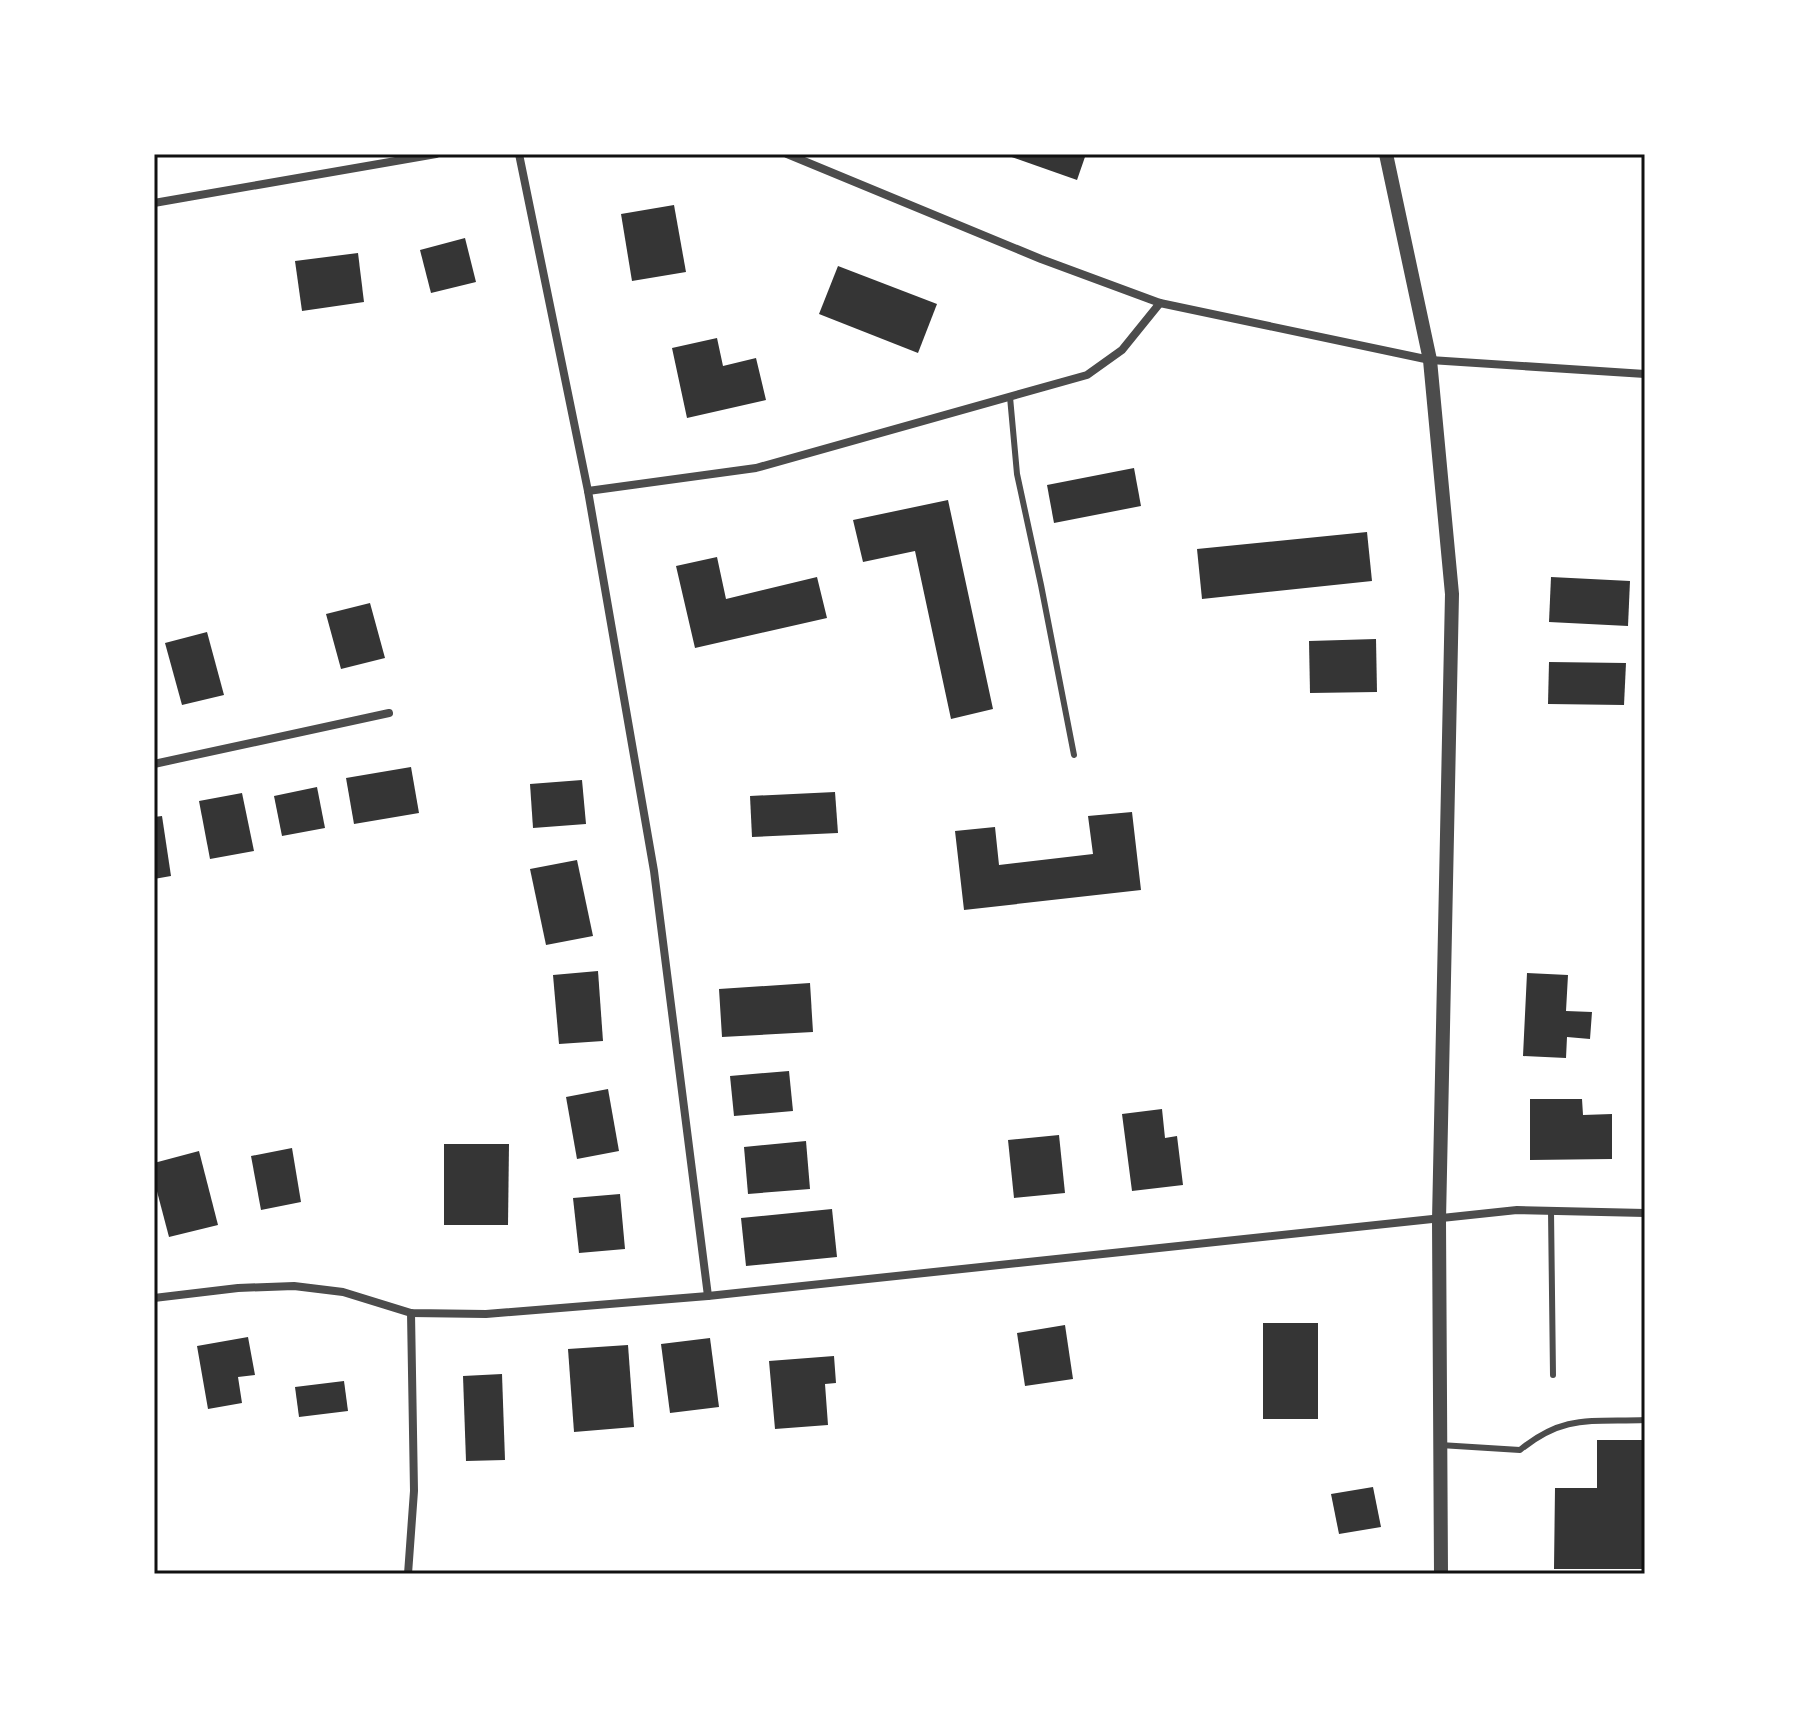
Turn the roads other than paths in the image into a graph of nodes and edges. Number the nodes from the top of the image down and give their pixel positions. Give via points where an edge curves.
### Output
1 (436, 154) edge
2 (519, 154) edge
3 (787, 154) edge
4 (1386, 154) edge
5 (154, 203) edge
6 (1160, 303) junction
7 (1430, 360) junction
8 (1645, 374) edge
9 (1010, 397) junction
10 (588, 491) junction
11 (389, 713) dead end
12 (1074, 755) dead end
13 (154, 764) edge
14 (1551, 1211) junction
15 (1645, 1213) edge
16 (1439, 1220) junction
17 (708, 1296) junction
18 (154, 1298) edge
19 (411, 1313) junction
20 (1553, 1375) dead end
21 (1645, 1420) edge
22 (1440, 1445) junction
23 (408, 1574) edge
24 (1441, 1574) edge

1 - 5 street
2 - 10 street
3 - 6 street
4 - 7 street
6 - 7 street
6 - 9 street via 1122,350 1087,375
7 - 8 street
7 - 16 street via 1452,594
9 - 10 street via 756,468
9 - 12 lane via 1017,474
10 - 17 street via 654,871
11 - 13 street
14 - 15 street
14 - 16 street
14 - 20 lane
16 - 17 street
16 - 22 street
17 - 19 street via 486,1314
18 - 19 street via 294,1286 343,1292
19 - 23 street via 414,1491
21 - 22 lane via 1573,1422 1542,1432 1520,1450
22 - 24 street

